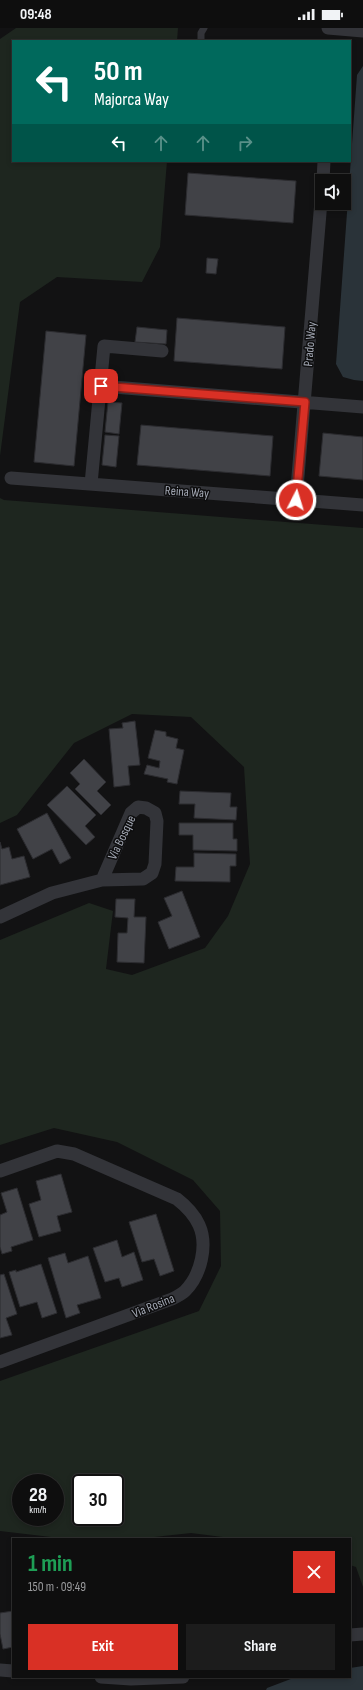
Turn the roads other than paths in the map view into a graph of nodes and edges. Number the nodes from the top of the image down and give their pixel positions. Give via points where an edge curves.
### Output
1 (204, 28) edge
2 (363, 31) edge
3 (332, 33) edge
4 (201, 40) edge
5 (324, 162) edge
6 (323, 174) edge
7 (320, 210) edge
8 (162, 351) dead end
9 (101, 386) junction
10 (305, 402) junction
11 (363, 407) edge
12 (11, 478) dead end
13 (91, 484) junction
14 (296, 500) junction
15 (363, 505) edge
16 (102, 880) junction
17 (0, 917) edge
18 (0, 1171) edge
19 (0, 1362) edge
20 (363, 1634) edge
21 (351, 1635) edge
22 (0, 1670) edge
23 (12, 1671) edge
24 (118, 1678) edge
25 (157, 1678) edge

1 - 4 lane
2 - 3 street
5 - 6 street
7 - 10 street, Prado Way
8 - 9 street via 104,346
9 - 10 street
9 - 13 street
10 - 11 street
10 - 14 street, Prado Way
12 - 13 street, Reina Way
13 - 14 street, Reina Way
14 - 15 street, Reina Way
16 - 16 street, Via Bosque via 143,880 152,873 156,864 155,813 138,807 131,813
16 - 17 street, Via Bosque via 52,893
18 - 19 street, Via Rosina via 57,1151 74,1154 177,1199 189,1208 199,1225 203,1246 199,1270 185,1292
20 - 21 street
22 - 23 street
24 - 25 street

